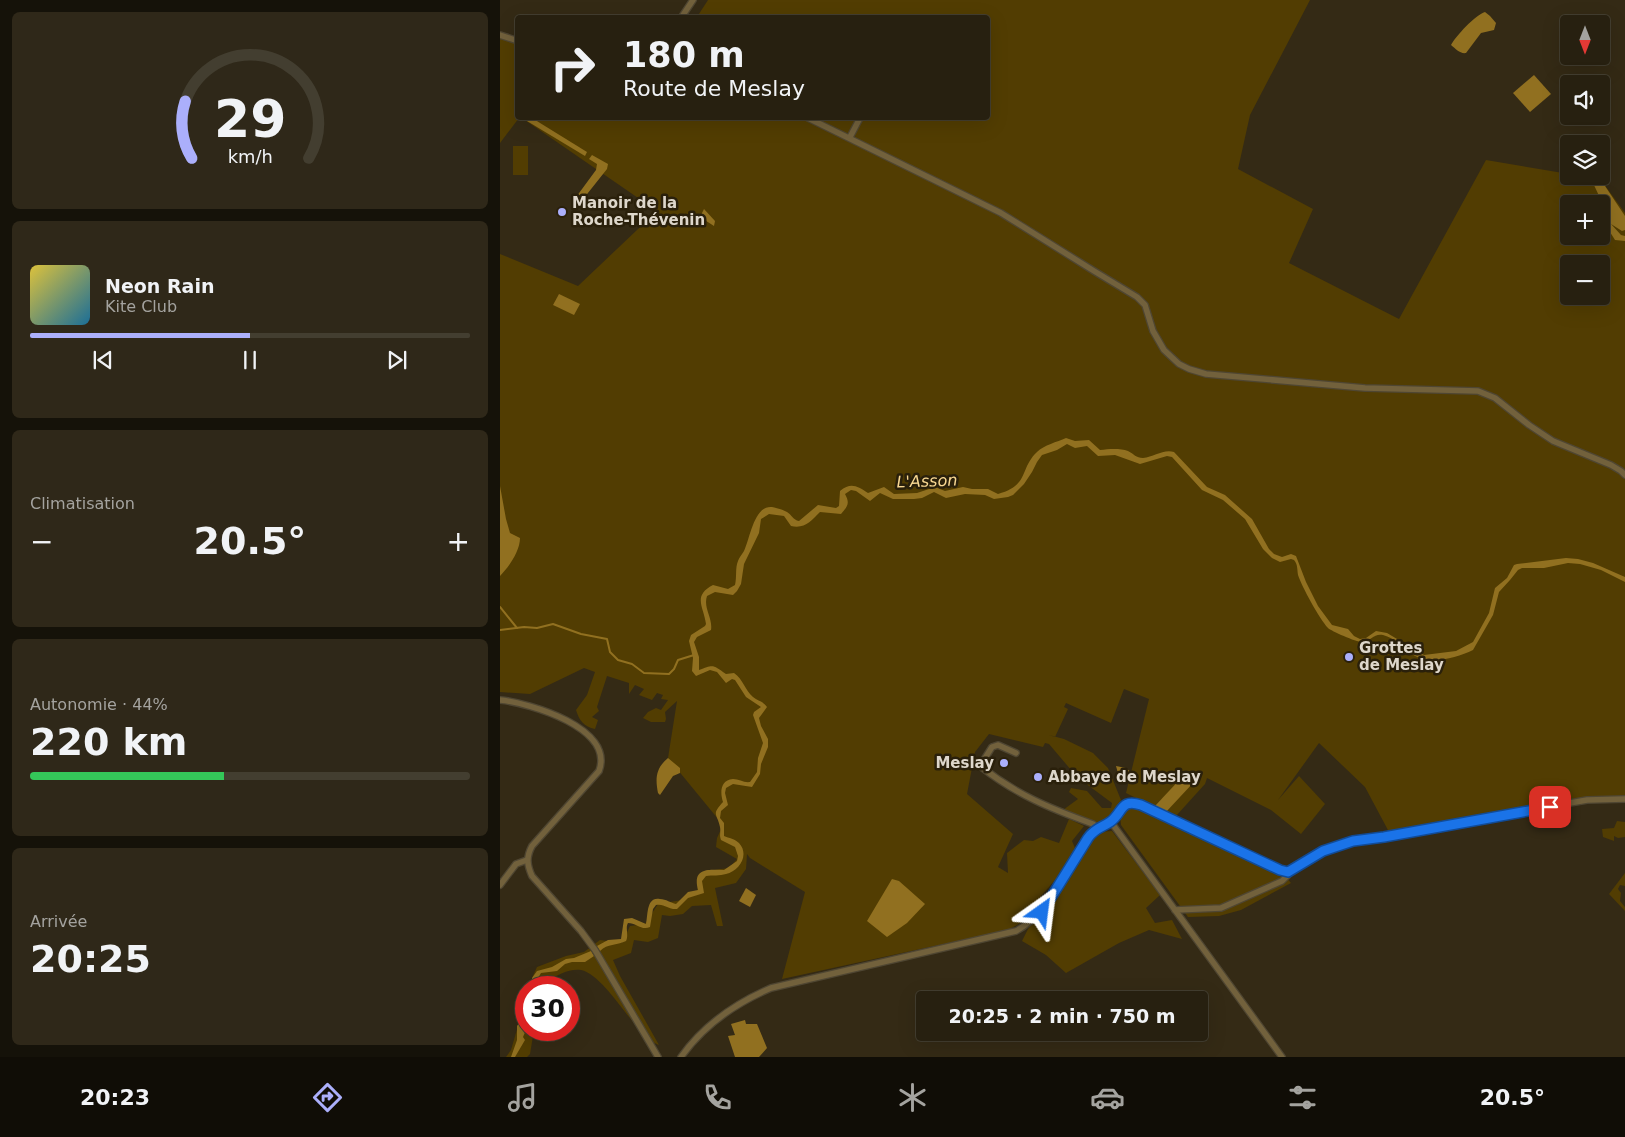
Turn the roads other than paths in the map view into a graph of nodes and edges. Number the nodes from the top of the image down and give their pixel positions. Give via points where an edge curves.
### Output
1 (693, 0) edge
2 (683, 15) edge
3 (500, 35) edge
4 (515, 40) edge
5 (812, 120) edge
6 (859, 120) edge
7 (850, 137) junction
8 (1625, 464) edge
9 (1623, 473) edge
10 (500, 700) edge
11 (1016, 753) dead end
12 (1625, 799) edge
13 (1111, 822) junction
14 (1097, 828) junction
15 (528, 860) junction
16 (1288, 872) junction
17 (500, 884) edge
18 (1175, 910) junction
19 (658, 1057) edge
20 (680, 1057) edge
21 (1282, 1057) edge

1 - 2 street
3 - 4 street
5 - 7 street
6 - 7 street
7 - 9 street via 1001,213 1137,297 1144,306 1158,342 1171,357 1189,369 1365,388 1478,391 1495,398 1553,441
8 - 9 street
10 - 15 street via 532,706 581,729 599,748 601,755 599,771 532,846
11 - 14 street via 998,745 992,747 980,766 1005,785
12 - 16 street via 1587,800 1353,841 1323,851
13 - 14 street
13 - 16 street via 1127,803 1136,803
13 - 18 street
14 - 20 street via 1082,846 1042,912 1028,925 1016,931 771,988 748,998 706,1028
15 - 17 street via 516,864
15 - 19 street via 532,876 595,950
16 - 18 street via 1282,881 1221,908
18 - 21 street

